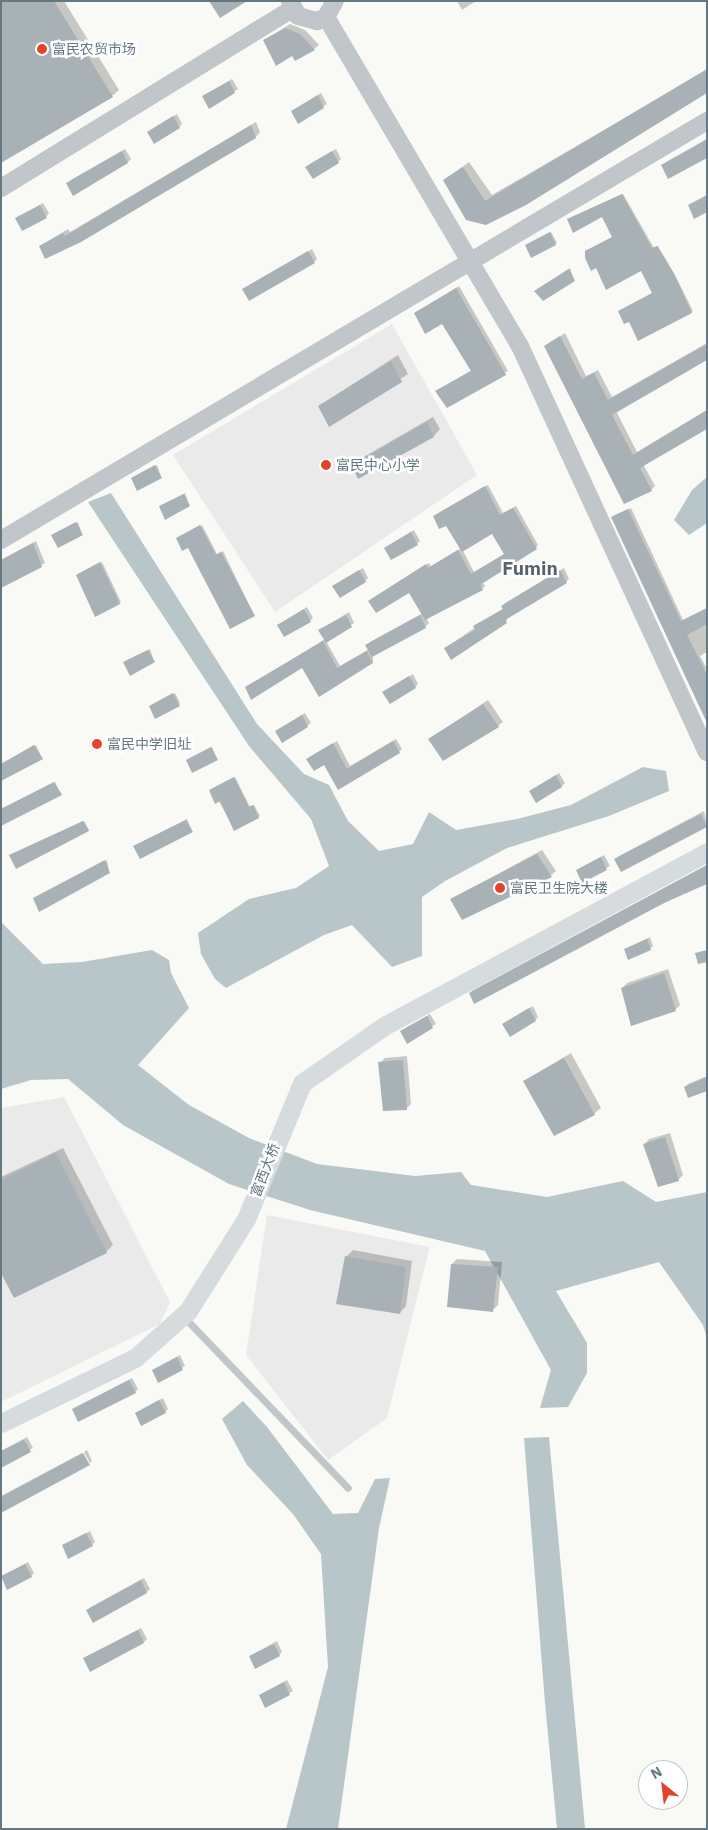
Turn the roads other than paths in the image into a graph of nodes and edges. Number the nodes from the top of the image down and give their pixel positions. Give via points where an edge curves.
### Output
1 (335, 1) edge
2 (291, 5) edge
3 (326, 17) junction
4 (707, 120) edge
5 (1, 188) edge
6 (470, 262) junction
7 (1, 540) edge
8 (707, 752) edge
9 (707, 852) edge
10 (183, 1316) junction
11 (1, 1423) edge
12 (348, 1488) dead end

1 - 3 street
2 - 3 street via 307,20
2 - 5 street
3 - 6 street
4 - 6 street
6 - 7 street
6 - 8 street via 520,346
9 - 10 main road, 富西大桥 via 384,1026 302,1083 246,1219
10 - 11 main road, 富西大桥 via 135,1358
10 - 12 lane

